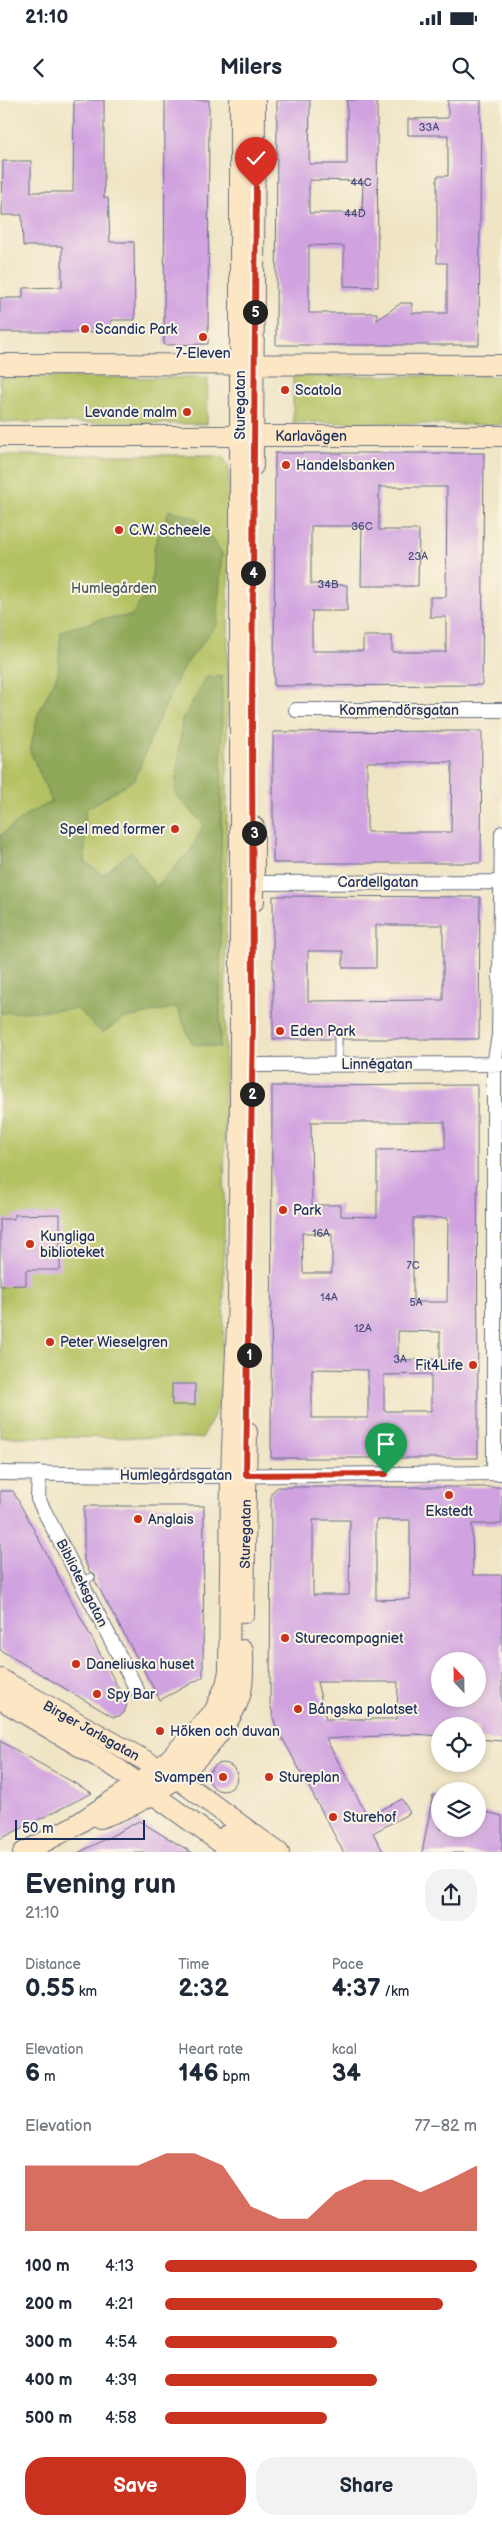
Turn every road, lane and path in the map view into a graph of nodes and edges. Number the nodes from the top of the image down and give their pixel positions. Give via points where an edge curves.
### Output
1 (240, 100) edge
2 (255, 100) edge
3 (0, 364) edge
4 (248, 364) junction
5 (502, 365) edge
6 (0, 436) edge
7 (502, 436) edge
8 (247, 437) junction
9 (296, 710) dead end
10 (502, 710) edge
11 (502, 833) edge
12 (501, 882) edge
13 (254, 883) junction
14 (338, 1039) dead end
15 (338, 1064) junction
16 (498, 1064) edge
17 (253, 1065) junction
18 (498, 1308) edge
19 (498, 1397) edge
20 (0, 1473) edge
21 (39, 1473) junction
22 (498, 1473) edge
23 (238, 1475) junction
24 (0, 1679) edge
25 (137, 1690) dead end
26 (0, 1699) edge
27 (160, 1769) junction
28 (178, 1779) junction
29 (137, 1783) junction
30 (157, 1792) junction
31 (76, 1825) junction
32 (23, 1852) edge
33 (235, 1852) edge
34 (253, 1852) edge
35 (279, 1852) edge

1 - 4 street, Sturegatan
2 - 4 street, Sturegatan
3 - 4 street
4 - 5 street
4 - 8 street, Sturegatan
6 - 8 street, Karlavägen
7 - 8 street, Karlavägen
8 - 13 street, Sturegatan
8 - 23 street, Sturegatan
9 - 10 street, Kommendörsgatan
11 - 12 street
12 - 13 street, Cardellgatan
12 - 16 street
13 - 17 street, Sturegatan
14 - 15 lane
15 - 16 street, Linnégatan
15 - 17 street, Linnégatan
16 - 18 street
17 - 23 street, Sturegatan
18 - 19 street
19 - 22 street
20 - 21 street, Humlegårdsgatan
21 - 23 street, Humlegårdsgatan
21 - 25 street, Biblioteksgatan via 38,1499 86,1579
22 - 23 street, Humlegårdsgatan
23 - 27 street, Sturegatan via 226,1685 220,1702 206,1722
23 - 28 street, Sturegatan via 241,1691 220,1732
24 - 27 street, Birger Jarlsgatan
26 - 29 street, Birger Jarlsgatan
27 - 28 street, Birger Jarlsgatan
27 - 29 street, Sturegatan
28 - 30 street, Sturegatan
28 - 35 street, Birger Jarlsgatan
29 - 30 street, Birger Jarlsgatan
29 - 31 street, Sturegatan
30 - 31 street, Sturegatan via 108,1815
30 - 33 street, Birger Jarlsgatan
30 - 34 street, Birger Jarlsgatan
31 - 32 street

